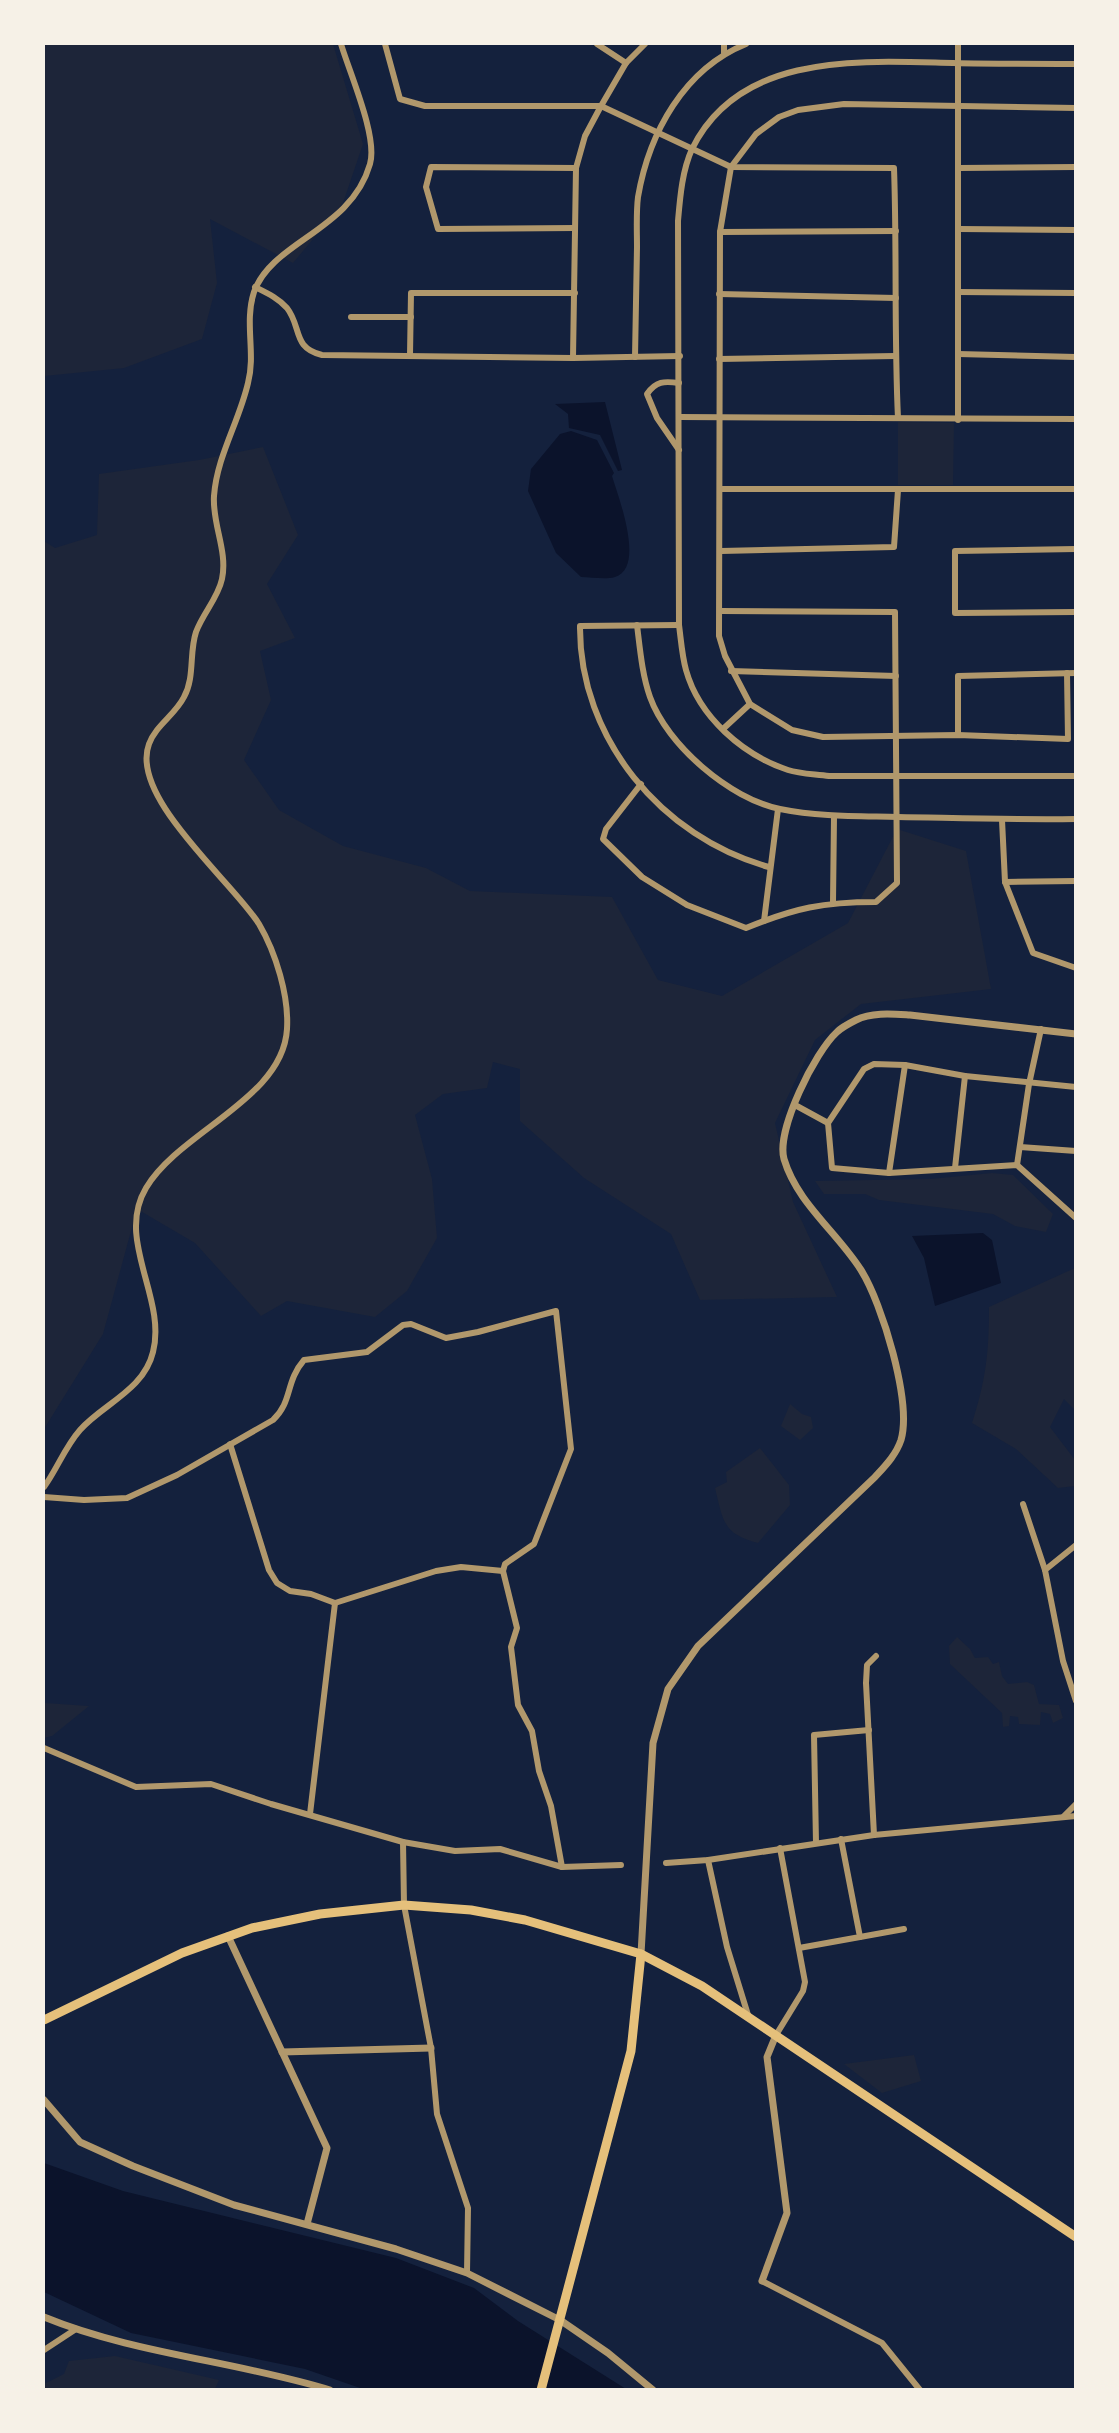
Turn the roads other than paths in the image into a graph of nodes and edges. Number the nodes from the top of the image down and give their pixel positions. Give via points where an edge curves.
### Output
1 (341, 44) edge
2 (386, 44) edge
3 (597, 44) edge
4 (645, 44) edge
5 (724, 44) edge
6 (746, 44) edge
7 (958, 44) edge
8 (724, 53) junction
9 (626, 63) junction
10 (959, 64) junction
11 (1076, 64) edge
12 (601, 106) junction
13 (959, 107) junction
14 (1076, 108) edge
15 (656, 132) junction
16 (692, 150) junction
17 (731, 167) junction
18 (1076, 167) edge
19 (576, 168) junction
20 (959, 168) junction
21 (575, 228) junction
22 (959, 229) junction
23 (1076, 230) edge
24 (896, 231) junction
25 (720, 232) junction
26 (255, 287) junction
27 (958, 292) junction
28 (575, 293) junction
29 (1076, 293) edge
30 (719, 294) junction
31 (896, 298) junction
32 (351, 316) dead end
33 (411, 317) junction
34 (958, 354) junction
35 (410, 355) junction
36 (680, 356) junction
37 (895, 356) junction
38 (635, 357) junction
39 (1076, 357) edge
40 (573, 358) junction
41 (719, 358) junction
42 (679, 383) junction
43 (679, 417) junction
44 (718, 418) junction
45 (898, 418) junction
46 (1076, 419) edge
47 (958, 420) junction
48 (679, 451) junction
49 (721, 489) junction
50 (1076, 489) edge
51 (898, 490) junction
52 (1076, 549) edge
53 (721, 551) junction
54 (720, 611) junction
55 (1076, 612) edge
56 (637, 625) junction
57 (679, 625) junction
58 (731, 671) junction
59 (1067, 673) junction
60 (1076, 673) edge
61 (896, 676) junction
62 (750, 704) junction
63 (723, 729) junction
64 (896, 735) junction
65 (958, 735) junction
66 (897, 775) junction
67 (1076, 776) edge
68 (640, 784) junction
69 (778, 809) junction
70 (834, 817) junction
71 (897, 817) junction
72 (1076, 819) edge
73 (1002, 820) junction
74 (769, 867) junction
75 (1076, 881) edge
76 (1005, 882) junction
77 (833, 902) junction
78 (764, 921) junction
79 (1076, 968) edge
80 (1041, 1029) junction
81 (1076, 1034) edge
82 (905, 1065) junction
83 (965, 1076) junction
84 (1029, 1084) junction
85 (1076, 1088) edge
86 (795, 1105) junction
87 (828, 1123) junction
88 (1020, 1147) junction
89 (1076, 1151) edge
90 (1017, 1165) junction
91 (955, 1168) junction
92 (889, 1173) junction
93 (1067, 1210) junction
94 (1076, 1211) edge
95 (1076, 1218) edge
96 (230, 1444) junction
97 (44, 1487) edge
98 (44, 1497) edge
99 (1023, 1504) dead end
100 (1076, 1545) edge
101 (1045, 1570) junction
102 (502, 1571) junction
103 (335, 1603) junction
104 (876, 1656) dead end
105 (1076, 1701) edge
106 (869, 1730) junction
107 (44, 1748) edge
108 (1076, 1804) edge
109 (310, 1814) junction
110 (1064, 1816) junction
111 (1076, 1816) edge
112 (874, 1835) junction
113 (841, 1839) junction
114 (403, 1842) junction
115 (816, 1843) junction
116 (780, 1848) junction
117 (708, 1860) junction
118 (666, 1863) dead end
119 (621, 1865) dead end
120 (562, 1867) junction
121 (404, 1905) junction
122 (904, 1929) dead end
123 (228, 1936) junction
124 (860, 1937) junction
125 (799, 1948) junction
126 (641, 1954) junction
127 (748, 2015) junction
128 (44, 2020) edge
129 (776, 2035) junction
130 (431, 2048) junction
131 (282, 2052) junction
132 (44, 2100) edge
133 (307, 2224) junction
134 (1076, 2237) edge
135 (467, 2273) junction
136 (762, 2281) joint
137 (44, 2317) edge
138 (559, 2324) junction
139 (76, 2329) junction
140 (44, 2350) edge
141 (330, 2390) edge
142 (541, 2390) edge
143 (653, 2390) edge
144 (920, 2390) edge

1 - 26 street via 371,132 372,159 364,181 346,207 285,253
2 - 12 street via 400,99 425,106
3 - 9 street
4 - 9 street
5 - 8 street
6 - 8 street
7 - 10 street
8 - 15 street via 677,98
9 - 12 street
10 - 11 street
10 - 13 street
10 - 16 street via 812,66 773,77 723,109
12 - 15 street
12 - 19 street via 585,136
13 - 14 street
13 - 17 street via 844,104 798,110 779,117 756,134
13 - 20 street
15 - 16 street
15 - 38 street via 638,198
16 - 17 street
16 - 36 street via 681,188 678,220
17 - 24 street via 894,168
17 - 25 street
18 - 20 street
19 - 21 street
19 - 21 street via 431,167 426,187 438,230
20 - 22 street
21 - 28 street
22 - 23 street
22 - 27 street
24 - 25 street
24 - 31 street
25 - 30 street
26 - 35 street via 289,310 301,342 310,352
26 - 97 street via 248,318 248,385 219,465 214,498 222,578 197,628 190,685 182,702 156,730 146,761 152,784 175,823 261,928 284,994 287,1030 276,1067 265,1081 198,1134 151,1179 142,1194 135,1220 155,1326 152,1359 134,1385 81,1429
27 - 29 street
27 - 34 street
28 - 33 street via 411,293
28 - 40 street
30 - 31 street
30 - 41 street
31 - 37 street
32 - 33 street
33 - 35 street
34 - 39 street
34 - 47 street
35 - 40 street
36 - 38 street
36 - 42 street
37 - 41 street
37 - 45 street
38 - 40 street
41 - 44 street
42 - 43 street
42 - 48 street via 665,381 654,385 648,394 657,418
43 - 44 street
43 - 48 street
44 - 45 street
44 - 49 street
45 - 47 street
46 - 47 street
48 - 57 street
49 - 51 street
49 - 53 street
50 - 51 street
51 - 53 street via 894,547
52 - 55 street via 955,551 955,613
53 - 54 street
54 - 58 street via 719,636
54 - 61 street via 895,612
56 - 57 street
56 - 68 street via 580,626 580,651 584,678 599,721
56 - 69 street via 650,698 688,755 743,795
57 - 63 street via 687,672 701,703
58 - 61 street
58 - 62 street
59 - 60 street
59 - 65 street via 958,676
59 - 65 street via 1068,738
61 - 64 street
62 - 63 street
62 - 64 street via 792,730 824,737
63 - 66 street via 763,760 790,771 829,776
64 - 65 street
64 - 66 street
66 - 67 street
66 - 71 street
68 - 74 street via 706,843
68 - 78 street via 606,829 603,839 642,877 687,905 746,928
69 - 70 street
69 - 74 street
70 - 71 street
70 - 77 street
71 - 73 street
71 - 77 street via 897,883 876,902
72 - 73 street
73 - 76 street
74 - 78 street
75 - 76 street
76 - 79 street via 1033,953
77 - 78 street
80 - 81 street
80 - 84 street
80 - 86 street via 910,1015 859,1018 837,1032 820,1055
82 - 83 street
82 - 87 street via 874,1064 864,1069
82 - 92 street
83 - 84 street
83 - 91 street
84 - 85 street
84 - 88 street
86 - 87 street
86 - 126 street via 784,1131 783,1156 791,1178 861,1270 878,1305 899,1383 901,1439 894,1455 875,1477 698,1646 668,1689 653,1743
87 - 92 street via 832,1168
88 - 89 street
88 - 90 street
90 - 91 street
90 - 93 street
91 - 92 street
93 - 94 street
93 - 95 street
96 - 98 street via 127,1498
96 - 102 street via 284,1410 293,1372 303,1360 367,1352 403,1325 411,1324 446,1338 556,1311 571,1449 534,1544 505,1564
96 - 103 street via 269,1570 277,1583 290,1591
99 - 101 street
100 - 101 street
101 - 105 street via 1063,1661
102 - 103 street via 461,1566
102 - 120 street via 517,1628 511,1647 518,1705 532,1731
103 - 109 street
104 - 106 street via 867,1665
106 - 112 street
106 - 115 street via 814,1735
107 - 109 street via 136,1786 211,1784
108 - 110 street
109 - 114 street
110 - 111 street
110 - 112 street
112 - 113 street
113 - 115 street
113 - 124 street
114 - 120 street via 455,1851 500,1849
114 - 121 street
115 - 116 street
116 - 117 street
116 - 125 street
117 - 118 street
117 - 127 street
119 - 120 street
121 - 123 main road via 320,1914
121 - 126 main road via 471,1910 525,1920
121 - 130 street
122 - 124 street
123 - 128 main road via 182,1953
123 - 131 street
124 - 125 street
125 - 129 street via 805,1987
126 - 127 main road
126 - 138 main road via 631,2050
127 - 129 main road
129 - 134 main road
129 - 136 street via 767,2057 787,2213
130 - 131 street
130 - 135 street via 437,2114 468,2208
131 - 133 street via 327,2148
132 - 133 street via 88,2147 234,2205
133 - 135 street
135 - 138 street
136 - 144 street via 882,2343
137 - 139 street
138 - 142 main road
138 - 143 street via 608,2353
139 - 140 street
139 - 141 street via 266,2371

